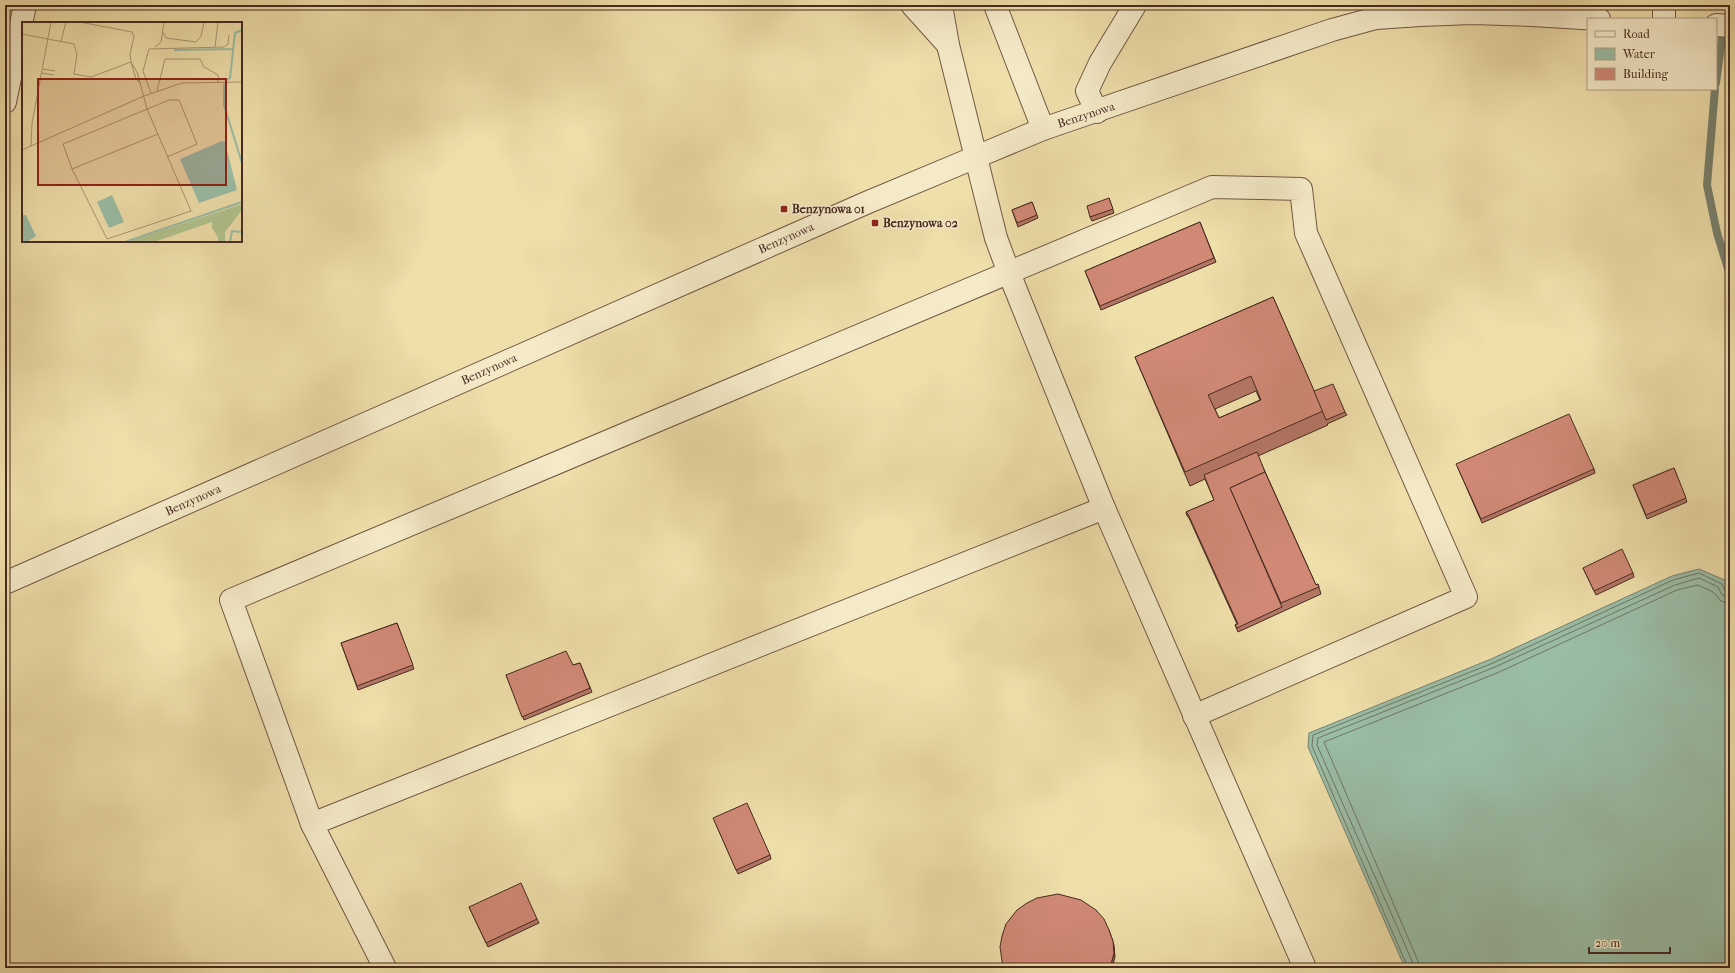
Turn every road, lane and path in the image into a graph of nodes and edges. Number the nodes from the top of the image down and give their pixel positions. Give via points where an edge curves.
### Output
1 (25, 5) edge
2 (912, 5) edge
3 (941, 5) edge
4 (995, 5) edge
5 (1135, 5) edge
6 (1664, 5) edge
7 (1587, 18) edge
8 (1664, 18) edge
9 (1717, 25) edge
10 (1730, 26) edge
11 (948, 45) junction
12 (5, 102) edge
13 (1097, 112) junction
14 (1043, 129) junction
15 (976, 156) junction
16 (1009, 273) junction
17 (1104, 508) junction
18 (5, 583) edge
19 (1194, 716) junction
20 (312, 824) junction
21 (385, 968) edge
22 (1305, 968) edge

1 - 12 street
2 - 11 street
3 - 11 street
4 - 14 street
5 - 13 street via 1087,90
6 - 8 street
7 - 13 street, Benzynowa via 1473,13 1376,18 1332,30
9 - 10 street
11 - 15 street
13 - 14 street, Benzynowa
14 - 15 street, Benzynowa
15 - 16 street via 996,238
15 - 18 street, Benzynowa
16 - 17 street
16 - 19 street via 1212,187 1300,189 1306,233 1466,597
16 - 20 street via 231,600
17 - 19 street
17 - 20 street
19 - 22 street
20 - 21 street

